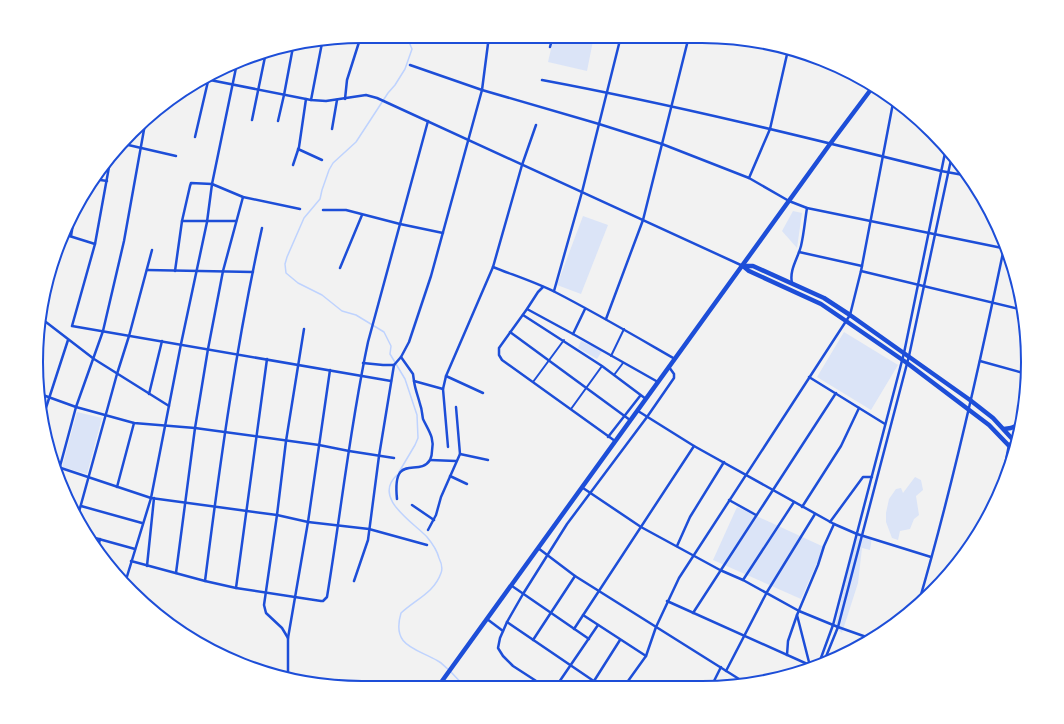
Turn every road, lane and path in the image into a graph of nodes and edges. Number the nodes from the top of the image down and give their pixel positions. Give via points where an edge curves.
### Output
1 (359, 43) edge
2 (488, 43) edge
3 (551, 43) edge
4 (619, 43) edge
5 (687, 43) edge
6 (321, 46) edge
7 (550, 47) dead end
8 (292, 51) edge
9 (787, 55) edge
10 (265, 58) edge
11 (410, 65) dead end
12 (236, 69) edge
13 (214, 80) edge
14 (542, 80) dead end
15 (208, 83) edge
16 (233, 85) junction
17 (259, 90) junction
18 (482, 90) junction
19 (870, 91) edge
20 (607, 92) junction
21 (284, 95) junction
22 (306, 99) junction
23 (345, 99) junction
24 (311, 100) junction
25 (337, 100) junction
26 (892, 106) edge
27 (671, 107) junction
28 (252, 120) dead end
29 (278, 121) dead end
30 (428, 121) junction
31 (599, 124) junction
32 (536, 125) dead end
33 (144, 129) edge
34 (332, 129) dead end
35 (770, 129) junction
36 (195, 137) dead end
37 (468, 140) junction
38 (662, 144) junction
39 (830, 144) junction
40 (128, 145) edge
41 (140, 148) junction
42 (298, 149) junction
43 (944, 155) edge
44 (176, 156) dead end
45 (883, 157) junction
46 (322, 160) dead end
47 (950, 162) edge
48 (293, 165) dead end
49 (522, 165) junction
50 (109, 168) edge
51 (941, 171) junction
52 (948, 172) junction
53 (959, 174) edge
54 (749, 178) junction
55 (101, 180) edge
56 (107, 181) junction
57 (212, 184) junction
58 (582, 192) junction
59 (243, 197) junction
60 (789, 201) junction
61 (807, 208) junction
62 (300, 209) dead end
63 (323, 210) dead end
64 (362, 215) junction
65 (644, 220) junction
66 (182, 221) junction
67 (236, 221) junction
68 (870, 221) junction
69 (207, 222) junction
70 (400, 224) junction
71 (262, 228) dead end
72 (72, 229) edge
73 (929, 232) junction
74 (443, 233) junction
75 (935, 233) junction
76 (71, 236) joint
77 (95, 244) junction
78 (1000, 248) edge
79 (152, 250) dead end
80 (799, 252) junction
81 (1003, 257) edge
82 (743, 266) junction
83 (862, 266) junction
84 (493, 267) junction
85 (340, 268) dead end
86 (148, 270) junction
87 (175, 270) junction
88 (861, 270) junction
89 (197, 271) junction
90 (222, 271) junction
91 (253, 272) junction
92 (792, 284) junction
93 (917, 285) junction
94 (923, 286) junction
95 (543, 287) junction
96 (554, 291) junction
97 (992, 303) junction
98 (1016, 308) edge
99 (527, 309) junction
100 (585, 309) junction
101 (523, 315) junction
102 (850, 315) junction
103 (606, 319) junction
104 (846, 321) junction
105 (46, 323) edge
106 (304, 329) dead end
107 (624, 329) junction
108 (103, 331) junction
109 (510, 332) junction
110 (573, 334) junction
111 (129, 336) junction
112 (68, 340) junction
113 (564, 340) junction
114 (162, 341) junction
115 (181, 344) junction
116 (208, 349) junction
117 (904, 353) junction
118 (238, 354) junction
119 (611, 356) junction
120 (909, 356) junction
121 (401, 357) junction
122 (94, 359) junction
123 (267, 359) junction
124 (674, 359) junction
125 (902, 359) junction
126 (549, 361) junction
127 (980, 361) junction
128 (364, 363) junction
129 (623, 363) junction
130 (908, 363) junction
131 (298, 364) junction
132 (394, 365) junction
133 (602, 366) junction
134 (669, 367) junction
135 (330, 370) junction
136 (1021, 372) edge
137 (116, 374) junction
138 (361, 375) junction
139 (446, 376) junction
140 (614, 376) junction
141 (809, 377) junction
142 (391, 380) junction
143 (414, 381) junction
144 (658, 382) junction
145 (533, 383) junction
146 (586, 388) junction
147 (443, 389) junction
148 (483, 393) dead end
149 (836, 393) junction
150 (149, 394) junction
151 (640, 396) junction
152 (48, 397) junction
153 (646, 400) junction
154 (970, 400) junction
155 (46, 404) edge
156 (169, 406) junction
157 (76, 407) junction
158 (456, 407) dead end
159 (859, 408) junction
160 (571, 409) junction
161 (968, 410) junction
162 (638, 411) junction
163 (105, 416) junction
164 (625, 416) junction
165 (647, 417) junction
166 (630, 421) junction
167 (134, 423) junction
168 (885, 424) junction
169 (164, 426) junction
170 (1014, 427) edge
171 (195, 428) junction
172 (1004, 429) junction
173 (224, 432) junction
174 (257, 436) junction
175 (608, 437) junction
176 (1012, 437) edge
177 (286, 441) junction
178 (615, 442) junction
179 (319, 445) junction
180 (694, 446) junction
181 (1009, 446) joint
182 (448, 447) dead end
183 (349, 452) junction
184 (460, 454) junction
185 (1007, 454) edge
186 (379, 456) junction
187 (394, 458) dead end
188 (430, 460) junction
189 (488, 460) dead end
190 (456, 461) junction
191 (724, 462) junction
192 (60, 465) edge
193 (61, 469) edge
194 (746, 475) junction
195 (450, 476) junction
196 (872, 476) junction
197 (89, 477) junction
198 (467, 484) dead end
199 (117, 487) junction
200 (582, 487) junction
201 (773, 490) junction
202 (590, 494) junction
203 (152, 498) junction
204 (397, 499) dead end
205 (729, 500) junction
206 (185, 502) junction
207 (794, 502) junction
208 (412, 505) dead end
209 (81, 506) junction
210 (215, 506) junction
211 (802, 507) junction
212 (247, 510) junction
213 (80, 511) edge
214 (815, 514) junction
215 (277, 515) junction
216 (756, 515) junction
217 (434, 520) junction
218 (142, 522) junction
219 (308, 522) junction
220 (830, 522) junction
221 (834, 524) junction
222 (339, 526) junction
223 (641, 527) junction
224 (370, 529) junction
225 (428, 530) dead end
226 (857, 534) junction
227 (862, 536) junction
228 (96, 538) edge
229 (100, 539) junction
230 (99, 542) edge
231 (427, 545) dead end
232 (677, 546) junction
233 (538, 548) junction
234 (135, 549) junction
235 (547, 555) junction
236 (693, 556) junction
237 (932, 558) junction
238 (131, 561) junction
239 (147, 566) junction
240 (720, 570) junction
241 (176, 573) junction
242 (575, 576) junction
243 (126, 577) edge
244 (743, 580) junction
245 (205, 581) junction
246 (354, 582) dead end
247 (511, 586) junction
248 (236, 588) junction
249 (599, 591) junction
250 (266, 592) junction
251 (767, 592) junction
252 (523, 594) junction
253 (921, 594) edge
254 (296, 597) junction
255 (667, 601) junction
256 (799, 611) junction
257 (551, 613) junction
258 (693, 613) junction
259 (583, 615) junction
260 (797, 615) junction
261 (487, 619) junction
262 (507, 622) junction
263 (598, 625) junction
264 (833, 625) junction
265 (656, 627) junction
266 (838, 627) junction
267 (574, 629) junction
268 (503, 631) junction
269 (744, 636) junction
270 (865, 636) edge
271 (288, 638) junction
272 (588, 639) junction
273 (533, 640) junction
274 (620, 640) junction
275 (787, 655) junction
276 (646, 656) junction
277 (826, 656) edge
278 (821, 658) edge
279 (811, 662) edge
280 (806, 664) edge
281 (570, 665) junction
282 (721, 667) junction
283 (726, 671) junction
284 (288, 672) edge
285 (738, 679) edge
286 (714, 680) edge
287 (442, 681) edge
288 (536, 681) edge
289 (560, 681) edge
290 (594, 681) joint
291 (628, 681) edge

1 - 23 street via 347,80
2 - 18 street
3 - 7 street
4 - 20 street
5 - 27 street
6 - 24 street
8 - 21 street
9 - 35 street
10 - 17 street
11 - 18 street
12 - 16 street
13 - 16 street
14 - 20 street
15 - 36 street
16 - 17 street
16 - 57 street
17 - 21 street
17 - 28 street
18 - 31 street
18 - 37 street
19 - 39 highway
20 - 27 street
20 - 31 street
21 - 22 street
21 - 29 street
22 - 24 street
22 - 42 street
23 - 25 street
23 - 30 street via 366,95
24 - 25 street
25 - 34 street
26 - 45 street
27 - 35 street
27 - 38 street
30 - 37 street
30 - 70 street
31 - 38 street
31 - 58 street
32 - 49 street
33 - 41 street
35 - 39 street
35 - 54 street
37 - 49 street
37 - 74 street
38 - 54 street
38 - 65 street
39 - 45 street
39 - 60 highway
40 - 41 street
41 - 44 street
41 - 108 street via 124,241
42 - 46 street
42 - 48 street
43 - 51 street
45 - 51 street
45 - 68 street
47 - 52 street
49 - 58 street
49 - 84 street
50 - 56 street
51 - 52 street
51 - 73 street
52 - 53 street
52 - 75 street
54 - 60 street
55 - 56 street
56 - 77 street
57 - 59 street
57 - 66 street via 191,183
57 - 69 street
58 - 65 street
58 - 96 street
59 - 62 street
59 - 67 street
60 - 61 street
60 - 82 highway
61 - 68 street
61 - 80 street
63 - 64 street via 346,210
64 - 70 street
64 - 85 street
65 - 82 street
65 - 103 street
66 - 69 street
66 - 87 street
67 - 69 street
67 - 90 street
68 - 73 street
68 - 83 street
69 - 89 street
70 - 74 street
70 - 128 street via 374,315
71 - 91 street
72 - 76 street
73 - 75 street
73 - 93 street
74 - 121 street via 409,342
75 - 78 street
75 - 94 street
76 - 77 street
77 - 108 street via 72,326
79 - 86 street
80 - 83 street
80 - 92 street via 792,272
81 - 97 street
82 - 92 highway via 753,266
82 - 104 highway via 821,304
82 - 124 highway
83 - 88 street
84 - 95 street
84 - 139 street
86 - 87 street
86 - 111 street
87 - 89 street
88 - 93 street
88 - 102 street
89 - 90 street
89 - 115 street
90 - 91 street
90 - 116 street
91 - 118 street
92 - 102 highway via 824,298
93 - 94 street
93 - 117 street
94 - 97 street
94 - 120 street
95 - 96 street
95 - 99 street
96 - 100 street
97 - 98 street
97 - 127 street
99 - 101 street
99 - 110 street
100 - 103 street
100 - 110 street
101 - 109 street
101 - 113 street
102 - 104 street
102 - 117 highway
103 - 107 street
104 - 125 highway
104 - 141 street
105 - 112 street
106 - 131 street
107 - 119 street
107 - 124 street
108 - 111 street
108 - 122 street
109 - 126 street
109 - 145 street via 499,348 498,355
110 - 119 street
111 - 114 street
111 - 137 street
112 - 122 street
112 - 152 street
113 - 126 street
113 - 133 street
114 - 115 street
114 - 150 street
115 - 116 street
115 - 156 street
116 - 118 street
116 - 171 street
117 - 120 highway
117 - 125 street
118 - 123 street
118 - 173 street
119 - 129 street
120 - 130 street
120 - 154 highway
121 - 132 street
121 - 143 street via 413,374
122 - 137 street
122 - 157 street
123 - 131 street
123 - 174 street
124 - 134 highway
125 - 130 highway
125 - 168 street
126 - 145 street
126 - 146 street
127 - 136 street
127 - 154 street
128 - 132 street
128 - 138 street
129 - 140 street
129 - 144 street
130 - 161 highway
130 - 227 street
131 - 135 street
131 - 177 street
132 - 142 street
133 - 140 street
133 - 146 street
134 - 144 highway
134 - 165 street via 674,378
135 - 138 street
135 - 179 street
137 - 150 street
137 - 163 street
138 - 142 street
138 - 183 street
139 - 147 street
139 - 148 street
140 - 151 street
141 - 149 street
141 - 194 street
142 - 186 street
143 - 147 street
143 - 188 street via 423,418 432,438
144 - 153 highway
145 - 160 street
146 - 160 street
146 - 164 street
147 - 182 street
149 - 159 street
149 - 201 street
150 - 156 street
151 - 153 street
151 - 164 street
152 - 155 street
152 - 157 street
153 - 162 highway
154 - 161 street
154 - 172 highway
156 - 169 street
157 - 163 street
157 - 192 street
158 - 184 street
159 - 168 street
159 - 211 street via 841,446
160 - 175 street
161 - 181 highway
161 - 237 street
162 - 165 street
162 - 166 highway
163 - 167 street
163 - 197 street
164 - 166 street
164 - 175 street
165 - 180 street
165 - 202 street
166 - 178 highway
167 - 169 street
167 - 199 street
168 - 196 street
169 - 171 street
169 - 203 street
170 - 172 highway
171 - 173 street
171 - 206 street
172 - 176 highway
173 - 174 street
173 - 210 street
174 - 177 street
174 - 212 street
175 - 178 street
177 - 179 street
177 - 215 street
178 - 200 highway
179 - 183 street
179 - 219 street
180 - 191 street
180 - 223 street
181 - 185 street
183 - 186 street
183 - 222 street
184 - 189 street
184 - 190 street
186 - 187 street
186 - 224 street
188 - 190 street
188 - 204 street via 422,466 406,468 398,475
190 - 195 street
191 - 194 street
191 - 232 street via 690,517
193 - 197 street
194 - 201 street
194 - 205 street
195 - 198 street
195 - 217 street
196 - 220 street via 863,477
196 - 226 street
197 - 199 street
197 - 209 street
199 - 203 street
200 - 202 street
200 - 233 highway
201 - 207 street
201 - 216 street
202 - 223 street
202 - 235 street
203 - 206 street
203 - 218 street
203 - 239 street
205 - 216 street
205 - 236 street
206 - 210 street
206 - 241 street
207 - 211 street
207 - 244 street
208 - 217 street
209 - 213 street
209 - 218 street
210 - 212 street
210 - 245 street
211 - 214 street
212 - 215 street
212 - 248 street
214 - 220 street
214 - 251 street
215 - 219 street
215 - 250 street
216 - 240 street
217 - 225 street
218 - 234 street
219 - 222 street
219 - 254 street
220 - 221 street
221 - 226 street
221 - 256 street
222 - 224 street
222 - 254 street via 327,597 324,601
223 - 232 street
223 - 249 street
224 - 231 street
224 - 246 street via 366,551
226 - 227 street
226 - 264 street
227 - 237 street
227 - 266 street
228 - 229 street
229 - 230 street
229 - 234 street
232 - 236 street
233 - 235 street
233 - 247 highway
234 - 238 street
235 - 242 street
235 - 252 street
236 - 240 street
236 - 255 street
237 - 253 street
238 - 239 street
238 - 243 street
239 - 241 street
240 - 244 street
240 - 258 street
241 - 245 street
242 - 249 street
242 - 257 street
244 - 251 street
245 - 248 street
247 - 252 street
247 - 261 highway
248 - 250 street
249 - 259 street
249 - 265 street
250 - 254 street
250 - 271 street via 266,612
251 - 256 street
251 - 269 street
252 - 257 street
252 - 262 street
254 - 271 street
255 - 258 street
255 - 265 street
256 - 260 street
256 - 264 street
257 - 267 street
257 - 273 street
258 - 269 street
259 - 263 street
259 - 267 street
260 - 275 street via 788,641
260 - 279 street
261 - 268 street
261 - 287 highway
262 - 268 street
262 - 273 street
263 - 272 street
263 - 274 street
264 - 266 street
264 - 278 street
265 - 276 street
265 - 282 street
266 - 270 street
266 - 277 street
267 - 272 street
268 - 288 street via 498,648 503,656
269 - 275 street
269 - 283 street
271 - 284 street
272 - 281 street
273 - 281 street
274 - 276 street
274 - 290 street
275 - 280 street
276 - 291 street
281 - 289 street
281 - 290 street
282 - 283 street
282 - 286 street
283 - 285 street

